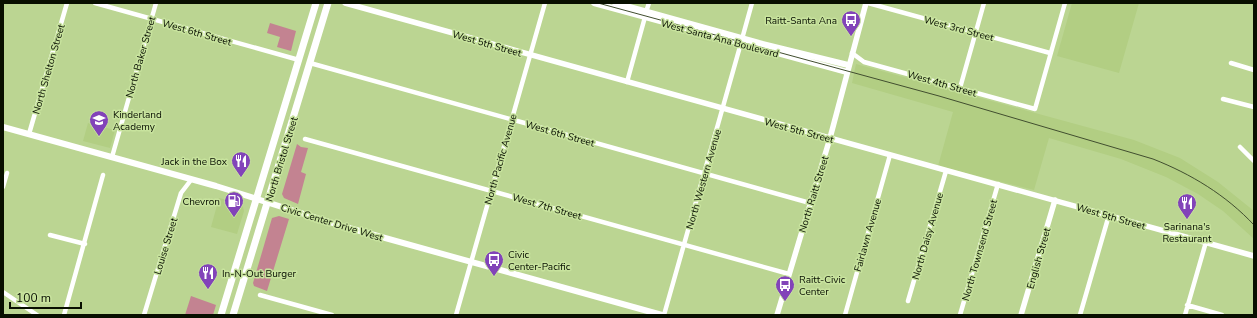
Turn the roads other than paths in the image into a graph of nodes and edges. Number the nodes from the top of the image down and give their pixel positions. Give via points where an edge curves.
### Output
1 (67, 3) edge
2 (95, 3) edge
3 (156, 3) edge
4 (316, 3) edge
5 (328, 3) edge
6 (345, 3) edge
7 (545, 3) edge
8 (594, 3) edge
9 (616, 3) edge
10 (649, 3) edge
11 (752, 3) edge
12 (867, 3) edge
13 (984, 3) edge
14 (1065, 3) edge
15 (646, 14) junction
16 (151, 19) junction
17 (976, 33) junction
18 (742, 41) junction
19 (852, 53) junction
20 (1050, 53) junction
21 (530, 54) junction
22 (299, 60) junction
23 (310, 63) junction
24 (1231, 63) dead end
25 (848, 65) junction
26 (1254, 70) edge
27 (847, 72) junction
28 (626, 82) junction
29 (960, 88) junction
30 (1223, 99) dead end
31 (1254, 107) edge
32 (722, 109) junction
33 (511, 119) junction
34 (3, 127) edge
35 (29, 134) junction
36 (830, 138) junction
37 (305, 139) dead end
38 (1240, 147) dead end
39 (890, 155) junction
40 (112, 157) junction
41 (1254, 161) edge
42 (946, 171) junction
43 (7, 173) dead end
44 (704, 173) junction
45 (103, 175) dead end
46 (191, 180) junction
47 (998, 184) junction
48 (3, 187) edge
49 (491, 191) junction
50 (258, 198) junction
51 (1055, 200) junction
52 (268, 202) junction
53 (810, 203) junction
54 (1109, 215) junction
55 (50, 235) dead end
56 (1206, 242) junction
57 (85, 244) junction
58 (684, 245) junction
59 (1254, 256) edge
60 (471, 262) junction
61 (789, 274) junction
62 (3, 292) edge
63 (260, 295) dead end
64 (908, 301) dead end
65 (1187, 306) junction
66 (36, 315) edge
67 (64, 315) edge
68 (144, 315) edge
69 (222, 315) edge
70 (233, 315) edge
71 (332, 315) edge
72 (456, 315) edge
73 (663, 315) edge
74 (777, 315) edge
75 (844, 315) edge
76 (960, 315) edge
77 (1021, 315) edge
78 (1080, 315) edge
79 (1185, 315) edge
80 (1222, 315) edge

1 - 35 street, North Shelton Street
2 - 16 street, West 6th Street
3 - 16 street, North Baker Street
4 - 22 main road, North Bristol Street
5 - 23 main road, North Bristol Street
6 - 21 street, West 5th Street
7 - 21 street, North Pacific Avenue
8 - 15 main road, West Santa Ana Boulevard
9 - 15 main road, West Santa Ana Boulevard
10 - 15 street
11 - 18 street, North Western Avenue
12 - 17 street, West 3rd Street
12 - 19 street, North Raitt Street
13 - 17 street
14 - 20 street
15 - 18 main road, West Santa Ana Boulevard
15 - 28 street
16 - 22 street, West 6th Street
16 - 40 street, North Baker Street
17 - 20 street, West 3rd Street
17 - 29 street
18 - 25 main road, West Santa Ana Boulevard
18 - 27 main road, West Santa Ana Boulevard
18 - 32 street, North Western Avenue
19 - 25 street, North Raitt Street
19 - 29 street, West 4th Street via 864,62
20 - 29 street, West 4th Street via 1034,109
21 - 28 street, West 5th Street
21 - 33 street, North Pacific Avenue
22 - 50 main road, North Bristol Street
23 - 33 street, West 6th Street
23 - 52 main road, North Bristol Street
24 - 26 street
25 - 27 street, North Raitt Street
27 - 36 street, North Raitt Street
28 - 32 street, West 5th Street
30 - 31 street
32 - 36 street, West 5th Street
32 - 44 street, North Western Avenue
33 - 44 street, West 6th Street
33 - 49 street, North Pacific Avenue
34 - 35 main road, Civic Center Drive West
35 - 40 main road, Civic Center Drive West
36 - 39 street, West 5th Street
36 - 53 street, North Raitt Street
37 - 49 street, West 7th Street
38 - 41 street
39 - 42 street, West 5th Street
39 - 75 street, Fairlawn Avenue
40 - 46 main road, Civic Center Drive West
42 - 47 street, West 5th Street
42 - 64 street, North Daisy Avenue
43 - 48 street
44 - 53 street, West 6th Street
44 - 58 street, North Western Avenue
45 - 57 street
46 - 50 main road, Civic Center Drive West
46 - 68 street, Louise Street via 181,193
47 - 51 street, West 5th Street
47 - 76 street, North Townsend Street
49 - 58 street, West 7th Street
49 - 60 street, North Pacific Avenue
50 - 52 main road, Civic Center Drive West
50 - 69 main road, North Bristol Street
51 - 54 street, West 5th Street
51 - 77 street, English Street
52 - 60 main road, Civic Center Drive West
52 - 70 main road, North Bristol Street
53 - 61 street, North Raitt Street
54 - 56 street, West 5th Street
54 - 78 street
55 - 57 street
56 - 59 street, West 5th Street
56 - 65 street
57 - 67 street
58 - 61 street, West 7th Street
58 - 73 street, North Western Avenue
60 - 72 street, North Pacific Avenue
60 - 73 main road, Civic Center Drive West
61 - 74 street, North Raitt Street
62 - 66 street
63 - 71 street
65 - 79 street
65 - 80 street

